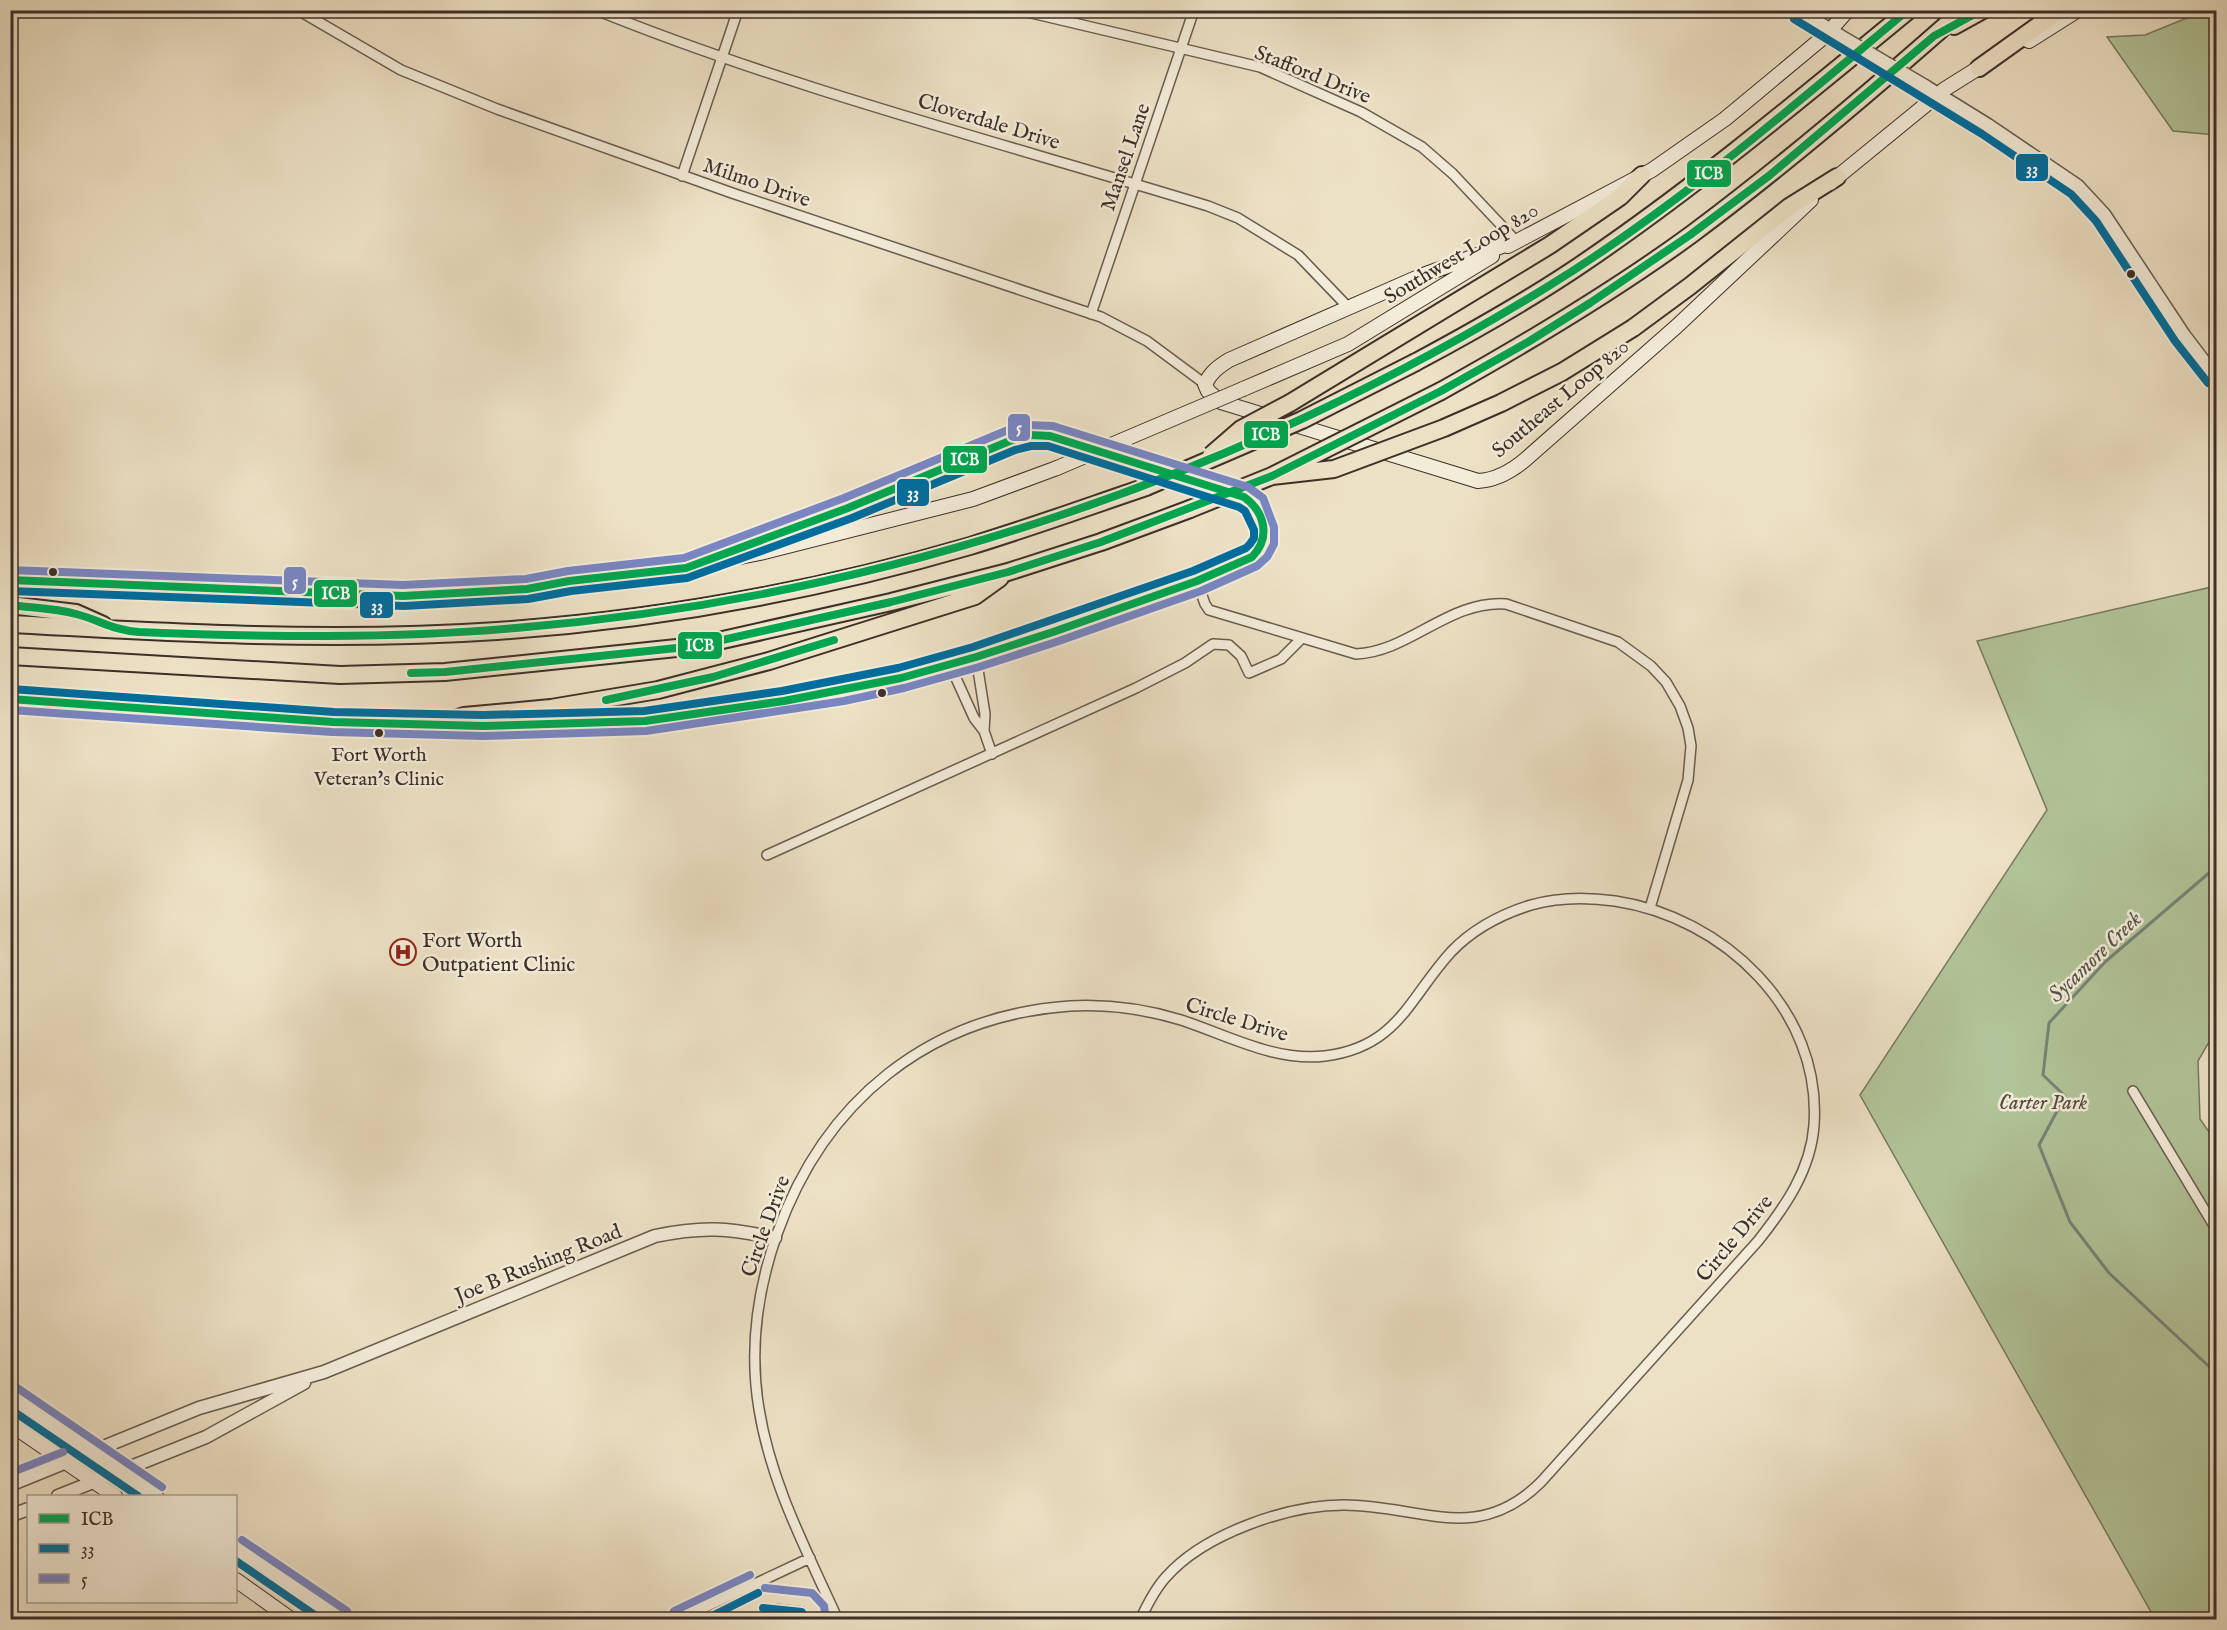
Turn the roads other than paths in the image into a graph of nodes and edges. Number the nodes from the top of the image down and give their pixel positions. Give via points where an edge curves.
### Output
1 (298, 10) edge
2 (596, 10) edge
3 (738, 10) edge
4 (1019, 10) edge
5 (1194, 10) edge
6 (1799, 10) edge
7 (1848, 10) edge
8 (1909, 10) edge
9 (1963, 10) edge
10 (1983, 10) edge
11 (2060, 10) edge
12 (2078, 10) edge
13 (1830, 30) junction
14 (1934, 36) junction
15 (1181, 50) junction
16 (723, 57) junction
17 (1979, 68) junction
18 (1939, 94) junction
19 (1641, 175) junction
20 (682, 176) junction
21 (1837, 177) junction
22 (1135, 184) junction
23 (1516, 241) junction
24 (1348, 306) junction
25 (1091, 314) junction
26 (2217, 377) edge
27 (1205, 384) junction
28 (1201, 465) junction
29 (1272, 476) junction
30 (686, 568) junction
31 (1008, 572) junction
32 (10, 580) edge
33 (1197, 581) junction
34 (10, 605) edge
35 (10, 624) edge
36 (115, 630) junction
37 (1302, 638) junction
38 (10, 656) edge
39 (976, 657) junction
40 (950, 665) junction
41 (10, 699) edge
42 (438, 724) junction
43 (984, 730) junction
44 (992, 754) junction
45 (767, 855) dead end
46 (1650, 908) junction
47 (2133, 1091) dead end
48 (2217, 1229) edge
49 (776, 1239) junction
50 (324, 1372) junction
51 (10, 1396) edge
52 (10, 1424) edge
53 (91, 1452) junction
54 (67, 1462) junction
55 (121, 1473) junction
56 (94, 1482) junction
57 (10, 1485) edge
58 (63, 1495) edge
59 (112, 1495) edge
60 (153, 1495) edge
61 (27, 1509) edge
62 (10, 1516) edge
63 (237, 1550) edge
64 (810, 1558) junction
65 (237, 1581) edge
66 (292, 1620) edge
67 (341, 1620) edge
68 (678, 1620) edge
69 (838, 1620) edge
70 (1140, 1620) edge

1 - 20 street, Milmo Drive via 401,69 497,109
2 - 16 street, Cloverdale Drive
3 - 16 street
4 - 15 street, Stafford Drive
5 - 15 street, Mansel Lane
6 - 13 street
7 - 13 main road, Southwest Loop 820
8 - 28 highway, bridge via 1729,157 1545,288 1416,362 1302,420
9 - 14 highway
10 - 14 highway
11 - 17 highway
12 - 17 main road, Southeast Loop 820
13 - 18 street, bridge
13 - 19 main road, Southwest Loop 820 via 1725,119
14 - 29 highway, bridge via 1770,175 1590,303 1441,391
15 - 22 street, Mansel Lane
15 - 23 street, Stafford Drive via 1260,67 1393,129 1453,174
16 - 20 street
16 - 22 street, Cloverdale Drive
17 - 18 main road, Southeast Loop 820
18 - 21 main road, Southeast Loop 820
18 - 26 street via 2091,198
19 - 23 main road, Southwest Loop 820
19 - 28 highway, bridge via 1620,197 1550,245 1241,429
20 - 25 street, Milmo Drive
21 - 27 main road, Southeast Loop 820 via 1526,459 1487,480 1478,481 1221,402
21 - 29 highway, bridge via 1789,207 1633,328 1562,372 1444,428 1334,469
22 - 24 street, Cloverdale Drive via 1208,206 1246,223 1298,255
22 - 25 street, Mansel Lane
23 - 24 main road
23 - 30 main road, Southwest Loop 820, bridge via 1348,344 1057,468 973,499
24 - 27 main road via 1229,360 1215,369
25 - 27 street, Milmo Drive via 1139,337
28 - 36 highway, bridge via 1011,533 869,573 670,612 434,634 310,637
29 - 31 highway, bridge via 1101,542
30 - 32 main road via 527,589 403,597
30 - 33 main road via 848,508 1012,440 1040,435 1232,493 1254,504 1264,528 1259,550 1252,557
31 - 38 highway via 696,646 445,672 340,675
31 - 42 highway via 975,596 713,677 602,701 464,716
33 - 37 street via 1209,610
33 - 39 main road
34 - 36 highway via 76,613
35 - 36 highway
37 - 44 street via 1281,659 1249,674 1241,656 1229,645 1213,644 1136,688
37 - 46 street via 1356,654 1369,653 1464,610 1490,603 1506,604 1618,642 1636,653 1666,682 1680,706 1691,746 1688,780
39 - 40 main road
39 - 43 street via 986,714
40 - 42 main road via 842,692 645,721
40 - 43 street
41 - 42 main road via 333,722
43 - 44 street
44 - 45 street
46 - 49 street, Circle Drive via 1592,898 1560,899 1506,915 1451,952 1390,1029 1356,1049 1332,1056 1274,1052 1178,1019 1111,1006 1024,1012 969,1027 893,1068 852,1105 814,1155
46 - 70 street, Circle Drive via 1690,925 1742,959 1783,1006 1806,1053 1812,1079 1814,1127 1803,1172 1776,1219 1529,1495 1480,1517 1458,1520 1344,1505 1276,1516 1212,1541 1187,1557 1166,1577
47 - 48 street
49 - 50 street, Joe B Rushing Road via 713,1228 655,1236
49 - 64 street, Circle Drive via 756,1316 755,1373 775,1476
50 - 53 street, Joe B Rushing Road via 199,1408
50 - 55 street, Joe B Rushing Road via 206,1437
51 - 53 main road
52 - 54 main road
53 - 54 street, Joe B Rushing Road
53 - 55 main road
54 - 56 main road
54 - 57 street, Joe B Rushing Road
55 - 56 street, Joe B Rushing Road
55 - 60 main road
56 - 58 street, Joe B Rushing Road
56 - 59 main road
61 - 62 street
63 - 67 main road
64 - 68 street
64 - 69 street, Circle Drive
65 - 66 main road

